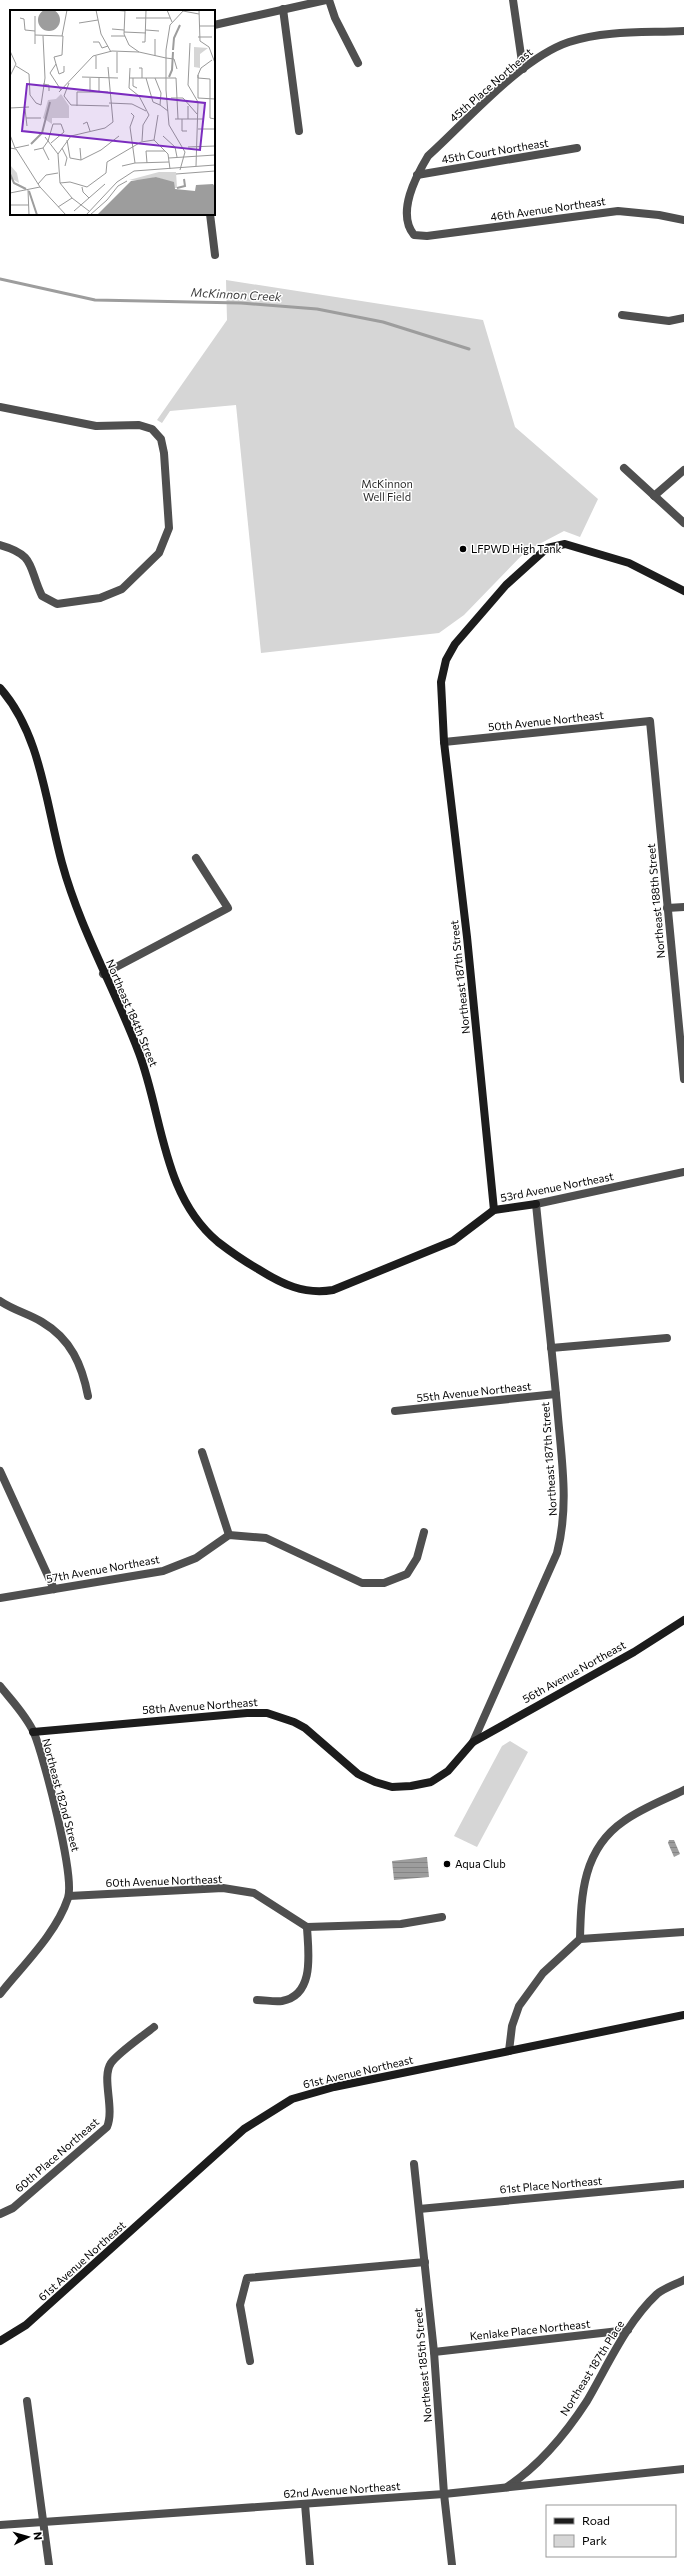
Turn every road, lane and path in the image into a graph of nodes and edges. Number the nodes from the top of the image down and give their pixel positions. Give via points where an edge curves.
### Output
1 (326, 0) edge
2 (329, 0) edge
3 (513, 0) edge
4 (284, 9) junction
5 (215, 25) edge
6 (684, 31) edge
7 (358, 62) dead end
8 (523, 69) junction
9 (299, 131) dead end
10 (577, 148) dead end
11 (417, 175) junction
12 (210, 215) edge
13 (684, 220) edge
14 (414, 235) joint
15 (215, 255) dead end
16 (622, 315) dead end
17 (684, 318) edge
18 (0, 407) edge
19 (624, 468) dead end
20 (684, 470) edge
21 (654, 496) junction
22 (684, 523) edge
23 (0, 545) edge
24 (684, 591) edge
25 (0, 688) edge
26 (650, 721) joint
27 (444, 742) junction
28 (196, 858) dead end
29 (684, 907) edge
30 (667, 908) junction
31 (103, 974) junction
32 (682, 1033) edge
33 (684, 1079) edge
34 (684, 1172) edge
35 (536, 1204) junction
36 (494, 1210) junction
37 (333, 1290) joint
38 (0, 1302) edge
39 (667, 1338) dead end
40 (551, 1348) junction
41 (556, 1394) junction
42 (88, 1396) dead end
43 (394, 1411) dead end
44 (202, 1452) dead end
45 (0, 1471) edge
46 (424, 1532) dead end
47 (230, 1535) junction
48 (54, 1589) junction
49 (0, 1598) edge
50 (684, 1620) edge
51 (0, 1686) edge
52 (33, 1732) junction
53 (473, 1742) junction
54 (684, 1790) edge
55 (69, 1896) junction
56 (442, 1917) dead end
57 (307, 1927) junction
58 (684, 1932) edge
59 (580, 1939) junction
60 (0, 1994) edge
61 (257, 2000) dead end
62 (684, 2015) edge
63 (154, 2027) dead end
64 (509, 2051) junction
65 (414, 2164) dead end
66 (684, 2184) edge
67 (419, 2209) junction
68 (0, 2214) edge
69 (425, 2262) junction
70 (684, 2280) edge
71 (628, 2330) junction
72 (0, 2341) edge
73 (434, 2352) junction
74 (250, 2361) dead end
75 (26, 2401) dead end
76 (684, 2469) edge
77 (506, 2488) junction
78 (444, 2494) junction
79 (305, 2504) junction
80 (43, 2523) junction
81 (0, 2525) edge
82 (49, 2565) edge
83 (310, 2565) edge
84 (452, 2565) edge

1 - 4 street
2 - 7 street
3 - 8 street
4 - 5 street
4 - 9 street
6 - 8 street, 45th Place Northeast via 624,32 597,36 569,43 539,56
8 - 11 street, 45th Place Northeast via 428,156
10 - 11 street, 45th Court Northeast
11 - 14 street, 45th Place Northeast via 407,217 409,228
12 - 15 street
13 - 14 street, 46th Avenue Northeast via 618,211 427,236
16 - 17 street via 669,321
18 - 23 street via 96,426 139,425 152,429 161,439 164,453 169,528 159,553 122,589 100,598 57,604 42,596 32,566 24,555 13,548
19 - 21 street
20 - 21 street
21 - 22 street
24 - 27 street, Northeast 187th Street via 629,563 565,544 547,548 525,565 506,585 455,644 446,660 441,682
25 - 31 street, Northeast 184th Street via 11,700 30,740 70,890
26 - 27 street, 50th Avenue Northeast
26 - 30 street, Northeast 188th Street
27 - 36 street, Northeast 187th Street via 467,937
28 - 31 street via 228,908
29 - 30 street
30 - 32 street, Northeast 188th Street
31 - 37 street, Northeast 184th Street via 139,1051 173,1176 195,1217 217,1241 278,1282 303,1290
32 - 33 street, Northeast 188th Street
34 - 35 street, 53rd Avenue Northeast
35 - 36 street, 53rd Avenue Northeast
35 - 40 street, Northeast 187th Street
36 - 37 street, 53rd Avenue Northeast via 453,1241
38 - 42 street via 43,1322 64,1339 78,1358
39 - 40 street
40 - 41 street, Northeast 187th Street
41 - 43 street, 55th Avenue Northeast
41 - 53 street, Northeast 187th Street via 565,1506 564,1528 557,1552
44 - 47 street
45 - 48 street
46 - 47 street via 417,1558 407,1574 384,1583 362,1583 266,1538
47 - 48 street, 57th Avenue Northeast via 196,1558 164,1571
48 - 49 street, 57th Avenue Northeast
50 - 53 street, 56th Avenue Northeast via 634,1652
51 - 52 street, Northeast 182nd Street
52 - 53 street, 58th Avenue Northeast via 240,1713 267,1713 299,1725 358,1774 392,1787 431,1782 448,1771
52 - 55 street, Northeast 182nd Street via 65,1849
54 - 59 street via 624,1820 610,1831 597,1847 588,1866 582,1891
55 - 57 street, 60th Avenue Northeast via 223,1888 254,1893
55 - 60 street via 54,1926
56 - 57 street via 401,1924
57 - 61 street via 309,1974 302,1986 283,2001
58 - 59 street
59 - 64 street via 543,1973 523,2000 512,2026
62 - 64 street, 61st Avenue Northeast
63 - 68 street, 60th Place Northeast via 111,2063 108,2073 111,2117 107,2127 12,2208
64 - 72 street, 61st Avenue Northeast via 334,2087 292,2099 273,2109 244,2129 26,2325
65 - 67 street, Northeast 185th Street
66 - 67 street, 61st Place Northeast
67 - 69 street, Northeast 185th Street
69 - 73 street, Northeast 185th Street
69 - 74 street via 247,2278 240,2305
70 - 71 street, Northeast 187th Place via 658,2294
71 - 73 street, Kenlake Place Northeast
71 - 77 street, Northeast 187th Place via 586,2402 549,2452 529,2472
73 - 78 street, Northeast 185th Street
75 - 80 street
76 - 77 street, 62nd Avenue Northeast
77 - 78 street, 62nd Avenue Northeast
78 - 79 street, 62nd Avenue Northeast
78 - 84 street, Northeast 185th Street
79 - 80 street, 62nd Avenue Northeast
79 - 83 street
80 - 81 street, 62nd Avenue Northeast
80 - 82 street

